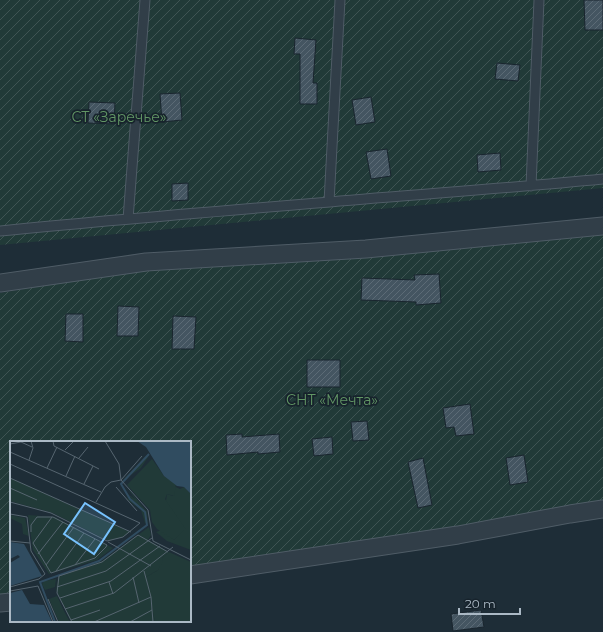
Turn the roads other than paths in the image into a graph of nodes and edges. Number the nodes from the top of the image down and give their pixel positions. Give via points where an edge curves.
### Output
1 (145, 0) edge
2 (340, 0) edge
3 (538, 0) edge
4 (603, 178) edge
5 (530, 186) junction
6 (329, 202) junction
7 (128, 219) junction
8 (603, 226) edge
9 (0, 231) edge
10 (0, 283) edge
11 (603, 509) edge
12 (191, 575) edge
13 (10, 602) edge
14 (0, 603) edge

1 - 7 lane
2 - 6 lane
3 - 5 lane
4 - 5 lane
5 - 6 lane
6 - 7 lane
7 - 9 lane
8 - 10 street via 366,249 146,262
11 - 12 street via 458,535
13 - 14 street

